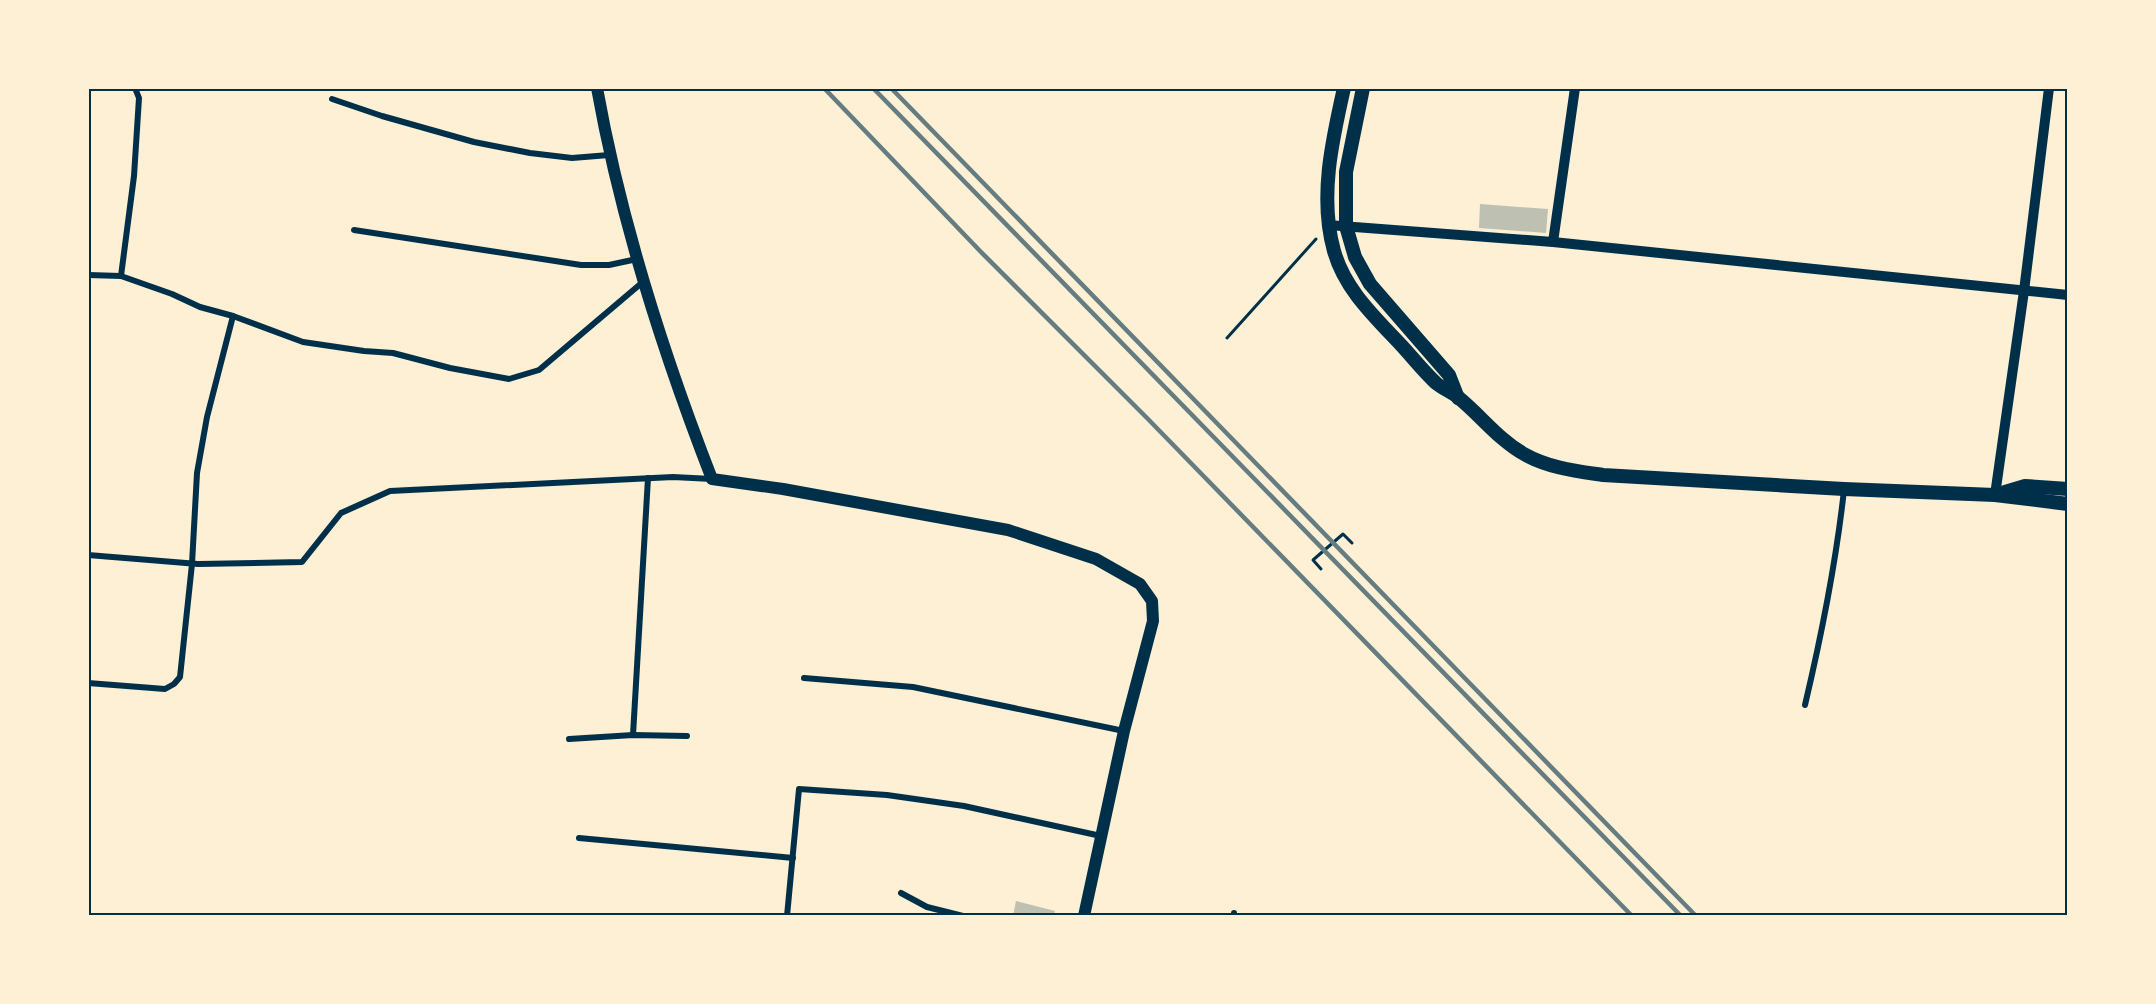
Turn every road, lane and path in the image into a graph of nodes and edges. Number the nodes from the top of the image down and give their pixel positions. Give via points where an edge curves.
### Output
1 (135, 88) edge
2 (597, 88) edge
3 (1344, 88) edge
4 (1363, 88) edge
5 (1575, 88) edge
6 (2049, 88) edge
7 (332, 99) dead end
8 (609, 155) junction
9 (1328, 225) junction
10 (1346, 226) junction
11 (354, 231) dead end
12 (1553, 242) junction
13 (637, 259) junction
14 (88, 275) edge
15 (121, 276) junction
16 (644, 280) junction
17 (2024, 291) junction
18 (2067, 295) edge
19 (232, 316) junction
20 (1227, 338) dead end
21 (1458, 398) junction
22 (648, 478) junction
23 (712, 479) junction
24 (1844, 489) junction
25 (2067, 489) edge
26 (1995, 495) junction
27 (2067, 504) edge
28 (1352, 543) dead end
29 (88, 555) edge
30 (192, 564) junction
31 (1321, 570) dead end
32 (804, 678) dead end
33 (88, 683) edge
34 (1805, 705) dead end
35 (1124, 731) junction
36 (633, 735) junction
37 (687, 736) dead end
38 (569, 739) dead end
39 (1101, 836) junction
40 (579, 838) dead end
41 (793, 858) junction
42 (902, 893) dead end
43 (787, 915) edge
44 (963, 915) edge
45 (1084, 915) edge

1 - 15 street via 139,98 134,176
2 - 8 main road
3 - 9 main road via 1328,174
4 - 10 main road via 1346,172
5 - 12 street
6 - 17 street
7 - 8 street via 474,142 572,158
8 - 13 main road
9 - 10 street
9 - 20 path
9 - 21 main road via 1338,266 1347,284 1437,384
10 - 12 street
10 - 21 main road via 1355,257 1370,284 1449,375
11 - 13 street via 581,265
12 - 17 street
13 - 16 main road
14 - 15 street
15 - 19 street
16 - 19 street via 539,370 509,379 393,353 303,342
16 - 23 main road via 681,399
17 - 18 street
17 - 26 street
19 - 30 street via 197,473
21 - 24 main road via 1504,441 1543,464 1683,480
22 - 23 street
22 - 30 street via 390,491 341,513 302,562
22 - 36 street
23 - 35 main road via 1008,530 1096,559 1140,584 1152,601 1153,621
24 - 26 main road
24 - 34 street via 1837,553
25 - 26 main road via 2025,486
26 - 27 main road
28 - 31 path via 1343,534 1313,560
29 - 30 street
30 - 33 street via 180,677 174,684 165,689
32 - 35 street via 913,687
35 - 39 main road
36 - 37 street
36 - 38 street
39 - 41 street via 964,806 887,795 799,789
39 - 45 main road
40 - 41 street
41 - 43 street
42 - 44 street via 927,907

